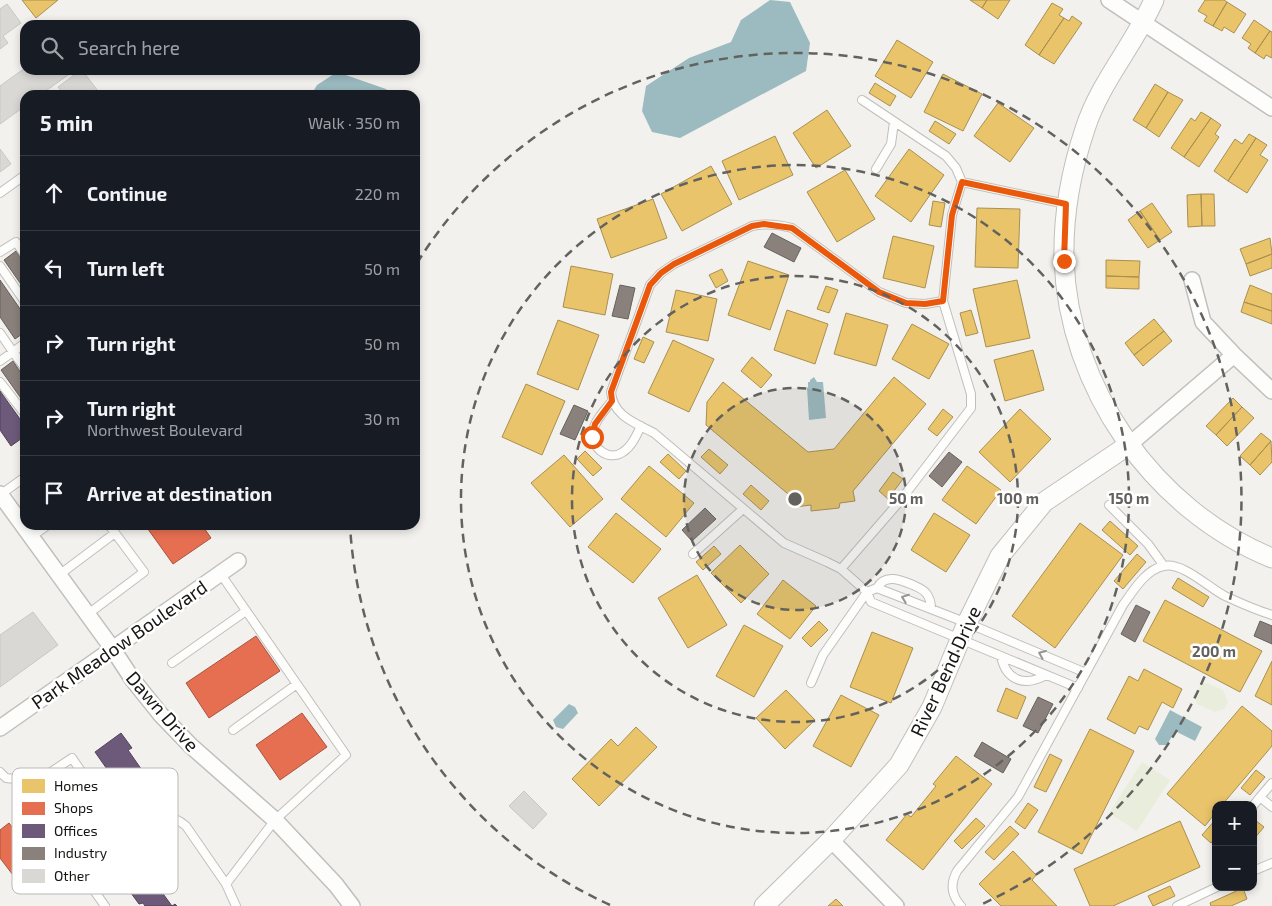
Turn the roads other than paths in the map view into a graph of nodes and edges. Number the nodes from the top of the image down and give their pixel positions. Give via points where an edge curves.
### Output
1 (1109, 0) edge
2 (1154, 0) edge
3 (1144, 23) junction
4 (862, 100) dead end
5 (1272, 108) edge
6 (894, 122) junction
7 (876, 170) dead end
8 (20, 179) edge
9 (962, 182) junction
10 (0, 193) edge
11 (1066, 204) junction
12 (20, 248) edge
13 (0, 252) edge
14 (0, 266) edge
15 (1192, 280) dead end
16 (20, 295) edge
17 (943, 301) junction
18 (0, 333) edge
19 (20, 347) edge
20 (13, 352) junction
21 (1234, 355) junction
22 (20, 361) edge
23 (0, 362) edge
24 (0, 382) edge
25 (1272, 391) edge
26 (612, 401) junction
27 (20, 408) edge
28 (641, 426) junction
29 (1130, 444) junction
30 (20, 480) edge
31 (0, 494) edge
32 (1109, 505) dead end
33 (743, 509) junction
34 (20, 522) edge
35 (26, 530) edge
36 (41, 530) edge
37 (113, 530) edge
38 (115, 533) junction
39 (31, 537) junction
40 (693, 554) dead end
41 (1272, 558) edge
42 (238, 560) dead end
43 (1164, 566) junction
44 (841, 569) junction
45 (220, 573) junction
46 (59, 575) junction
47 (877, 588) junction
48 (867, 592) junction
49 (931, 608) junction
50 (246, 611) junction
51 (88, 614) junction
52 (1272, 615) edge
53 (964, 631) junction
54 (112, 648) junction
55 (1001, 656) junction
56 (172, 663) dead end
57 (1086, 673) junction
58 (1046, 675) junction
59 (811, 683) dead end
60 (297, 684) junction
61 (1078, 688) junction
62 (0, 728) edge
63 (233, 730) dead end
64 (57, 768) edge
65 (79, 768) edge
66 (0, 772) edge
67 (3, 780) edge
68 (1272, 783) edge
69 (1260, 797) junction
70 (1257, 801) edge
71 (1272, 806) edge
72 (178, 820) edge
73 (275, 820) junction
74 (831, 840) junction
75 (1272, 863) edge
76 (1257, 870) edge
77 (226, 884) junction
78 (1212, 889) edge
79 (236, 906) edge
80 (352, 906) edge
81 (764, 906) edge
82 (896, 906) edge
83 (962, 906) edge
84 (1177, 906) edge

1 - 3 street
2 - 3 street
3 - 5 street
3 - 11 street via 1113,69 1088,120
4 - 6 lane
6 - 7 lane via 891,144
6 - 9 lane via 946,156
8 - 10 lane
9 - 11 lane
9 - 17 lane via 952,215
11 - 29 street via 1064,261 1072,319 1097,390
12 - 13 lane via 16,242
14 - 16 lane
15 - 21 street via 1203,322
17 - 26 lane via 906,303 879,292 792,228 764,224 752,226 674,264 650,285 611,392
17 - 44 lane via 971,394 971,408 900,501
18 - 20 lane
19 - 20 lane
20 - 22 lane
20 - 23 lane
21 - 25 street
21 - 29 street
24 - 27 lane
26 - 28 lane via 629,421
26 - 28 lane via 593,430 592,437 599,451 614,456 622,453
28 - 33 lane via 654,433
29 - 41 street via 1152,474 1197,516 1253,551
29 - 53 street, River Bend Drive via 1044,502 1000,556
30 - 31 lane
31 - 34 street, Dawn Drive
32 - 43 lane via 1148,544
33 - 40 lane
33 - 44 lane via 784,544
35 - 39 street, Dawn Drive
36 - 39 lane
37 - 38 lane
38 - 46 lane
38 - 51 lane via 144,572
39 - 46 street, Dawn Drive
42 - 45 street, Park Meadow Boulevard
43 - 52 lane via 1173,566 1223,595
43 - 57 lane via 1152,570 1123,605
44 - 48 lane
45 - 50 lane
45 - 54 street, Park Meadow Boulevard
46 - 51 street, Dawn Drive
47 - 48 lane
49 -> 47 lane
47 - 49 lane via 890,579 906,582 927,593
48 - 53 lane via 871,602
48 - 59 lane via 823,655
49 - 53 lane
50 - 56 lane
50 - 60 lane
51 - 54 street, Dawn Drive
53 - 55 lane
57 -> 53 lane
53 - 74 street, River Bend Drive via 932,706 899,765
54 - 62 street, Park Meadow Boulevard
54 - 73 street, Dawn Drive via 133,680 179,734
55 - 58 lane
55 - 58 lane via 1007,672 1022,681 1032,682
57 - 61 lane
58 - 61 lane
60 - 63 lane
60 - 73 lane via 346,755
61 - 83 lane via 1018,797 957,871 953,892 955,900
64 - 65 lane via 72,758
66 - 67 lane
68 - 69 lane
69 - 70 lane
69 - 71 lane
72 - 77 lane via 186,826
73 - 77 lane
73 - 80 street, Dawn Drive
74 - 81 street, River Bend Drive
74 - 82 street
75 - 76 lane
77 - 79 lane
78 - 84 lane

